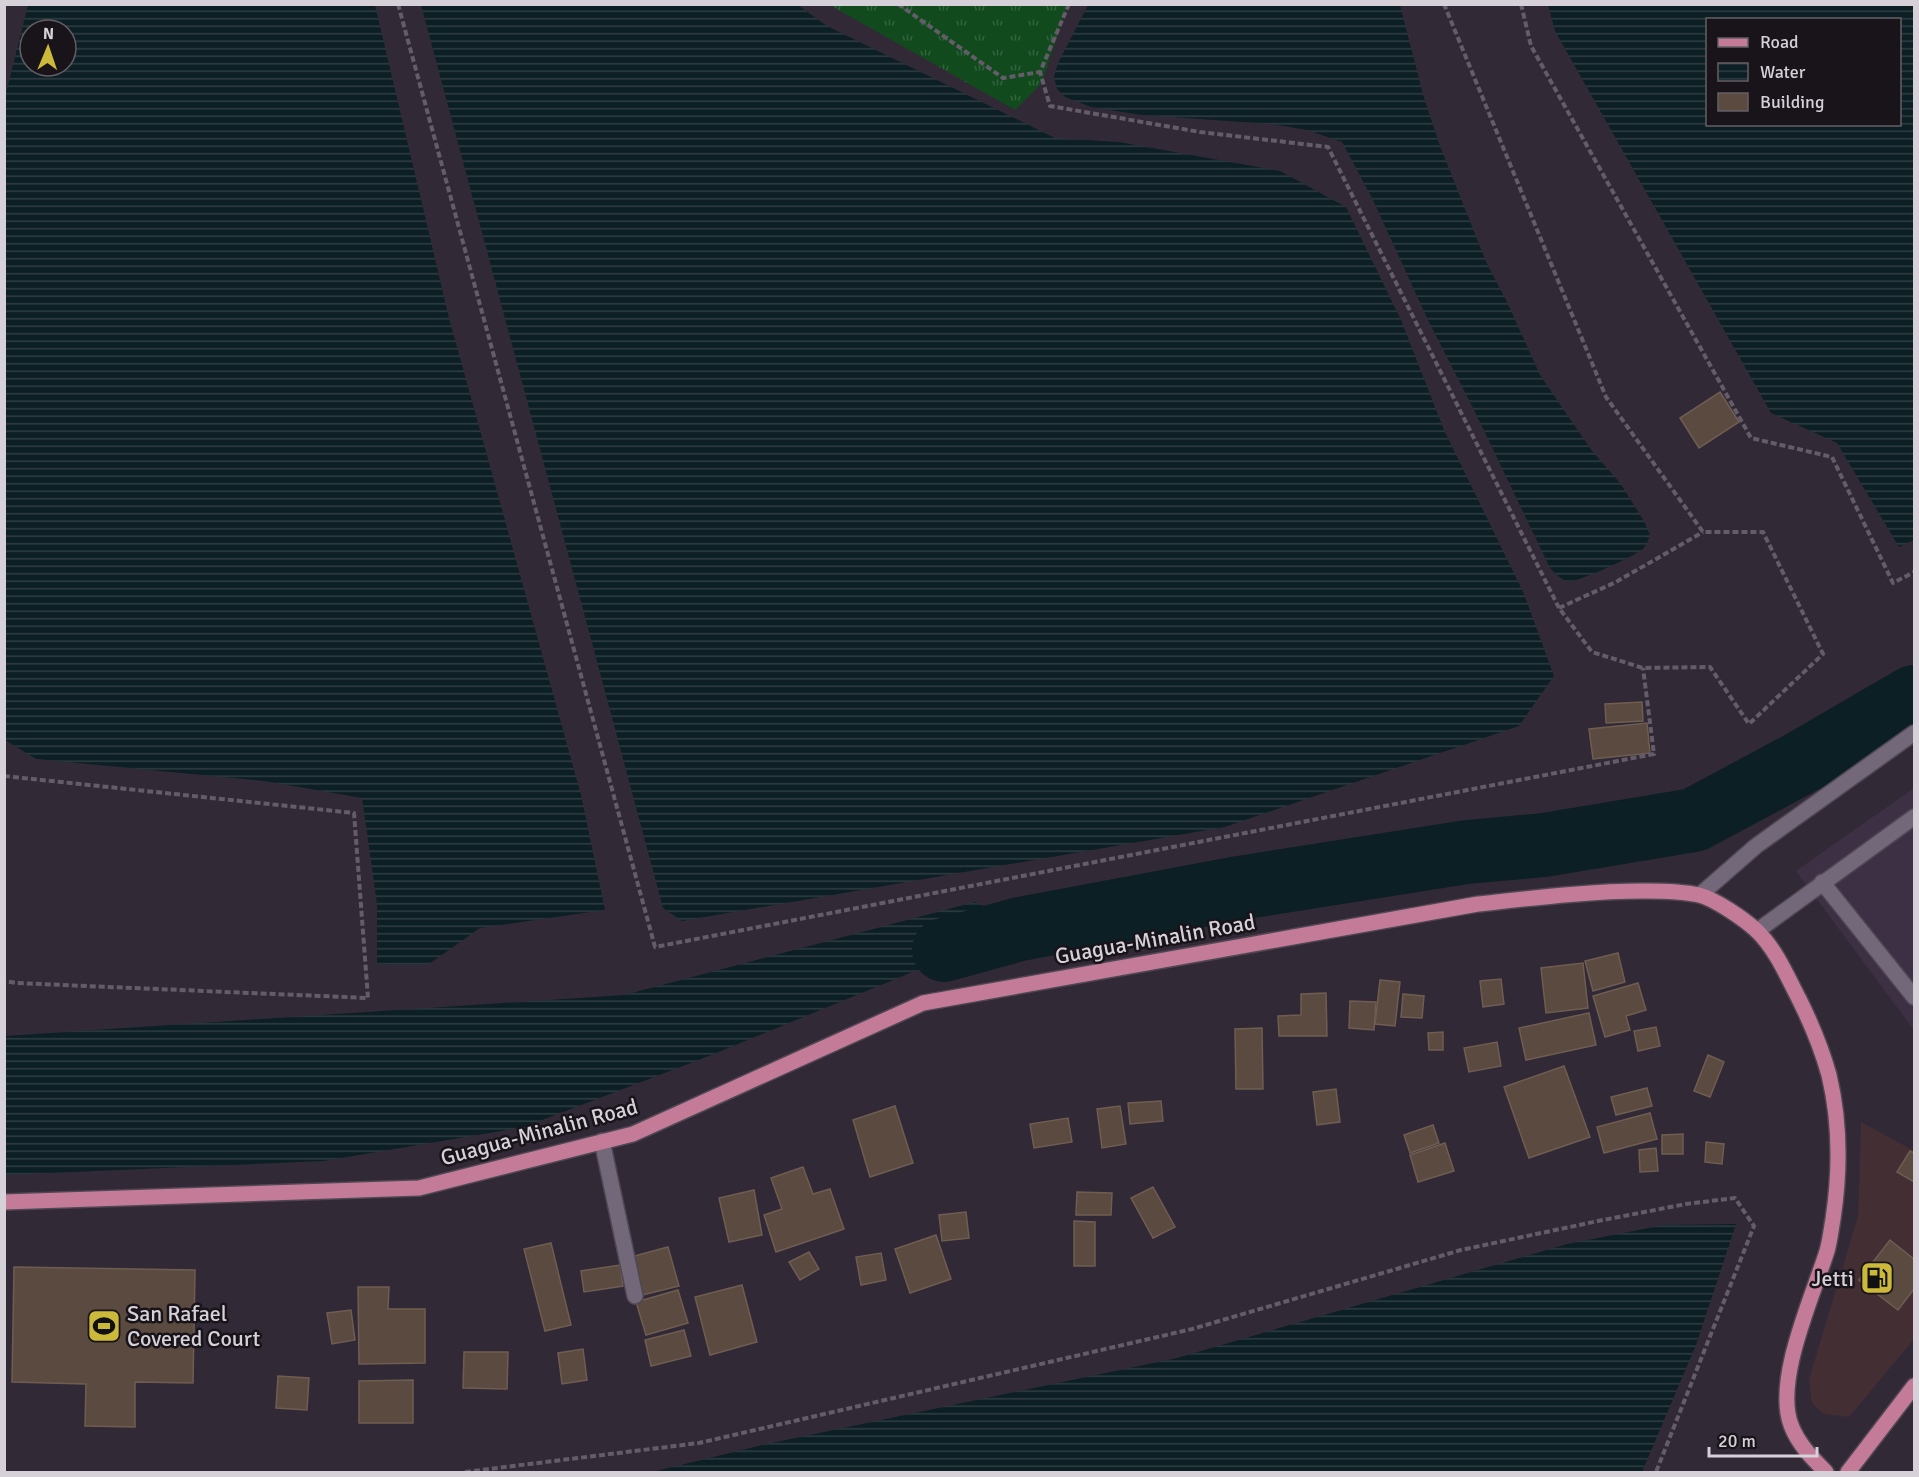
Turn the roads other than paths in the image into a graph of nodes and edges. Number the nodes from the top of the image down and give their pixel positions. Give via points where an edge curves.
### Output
1 (1914, 733) edge
2 (1914, 817) edge
3 (1822, 882) junction
4 (1700, 895) junction
5 (1757, 931) junction
6 (1914, 997) edge
7 (602, 1142) junction
8 (4, 1202) edge
9 (635, 1296) dead end
10 (1914, 1386) edge
11 (1826, 1473) edge
12 (1848, 1473) edge

1 - 4 street via 1756,846
2 - 3 street
3 - 5 street
3 - 6 street
4 - 5 main road, Guagua-Minalin Road via 1731,911
4 - 7 main road, Guagua-Minalin Road via 1627,891 1478,904 923,1003 633,1134
5 - 11 main road, Guagua-Minalin Road via 1782,964 1807,1016 1829,1074 1834,1106 1837,1180 1833,1217 1828,1248 1791,1360 1787,1407 1791,1426 1801,1443
7 - 8 main road, Guagua-Minalin Road via 419,1188
7 - 9 street
10 - 12 main road

